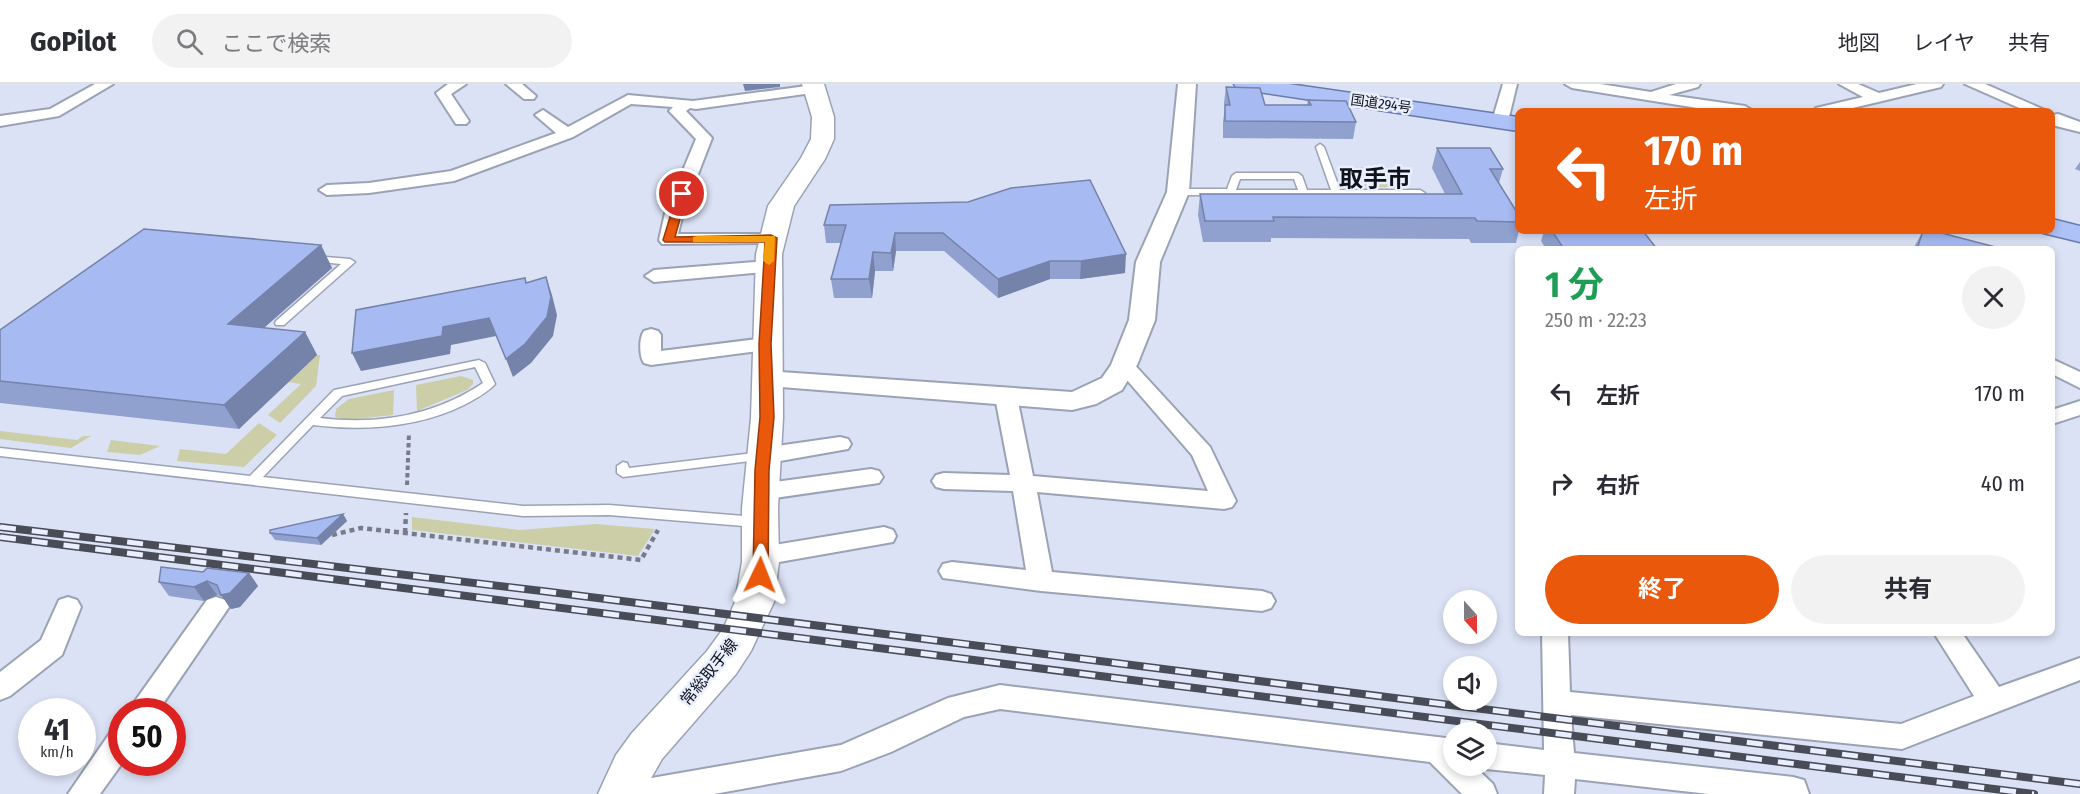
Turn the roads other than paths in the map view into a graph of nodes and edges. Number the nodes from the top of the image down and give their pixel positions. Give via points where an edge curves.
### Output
1 (106, 84) edge
2 (459, 84) edge
3 (513, 84) edge
4 (1187, 84) edge
5 (1245, 84) edge
6 (1295, 84) edge
7 (1510, 84) edge
8 (1572, 84) edge
9 (1693, 84) edge
10 (1846, 84) edge
11 (1936, 84) edge
12 (1972, 84) edge
13 (813, 86) edge
14 (1651, 95) junction
15 (529, 96) dead end
16 (1879, 98) junction
17 (693, 101) junction
18 (1727, 108) edge
19 (1853, 108) edge
20 (2032, 108) edge
21 (2080, 114) edge
22 (543, 115) dead end
23 (2055, 118) edge
24 (2055, 118) edge
25 (1510, 119) edge
26 (0, 121) edge
27 (462, 121) dead end
28 (2080, 127) edge
29 (567, 134) junction
30 (1320, 147) dead end
31 (327, 190) dead end
32 (1178, 192) junction
33 (1231, 192) junction
34 (1303, 193) junction
35 (1337, 193) junction
36 (1420, 193) edge
37 (2055, 228) edge
38 (2080, 234) edge
39 (771, 238) junction
40 (303, 258) edge
41 (768, 267) junction
42 (654, 276) dead end
43 (280, 323) dead end
44 (651, 335) dead end
45 (766, 362) junction
46 (1124, 365) junction
47 (2055, 367) edge
48 (2080, 381) edge
49 (1006, 397) junction
50 (2080, 408) edge
51 (2055, 416) edge
52 (310, 421) junction
53 (840, 444) dead end
54 (0, 452) edge
55 (623, 466) dead end
56 (871, 477) dead end
57 (254, 479) junction
58 (944, 481) dead end
59 (1023, 483) junction
60 (762, 507) junction
61 (884, 536) dead end
62 (952, 571) dead end
63 (1041, 581) junction
64 (1262, 601) dead end
65 (68, 607) dead end
66 (216, 607) dead end
67 (1555, 636) edge
68 (1949, 636) edge
69 (2080, 669) edge
70 (0, 688) edge
71 (151, 698) edge
72 (1993, 700) junction
73 (1556, 702) junction
74 (1443, 752) edge
75 (108, 759) edge
76 (1497, 760) edge
77 (1467, 776) edge
78 (1559, 780) edge
79 (83, 794) edge
80 (620, 794) edge
81 (640, 794) edge
82 (1482, 794) edge
83 (1794, 794) edge

1 - 26 street via 62,110
2 - 27 street via 443,93
3 - 15 street
4 - 32 street
5 - 25 highway, 国道294号
6 - 25 highway, 国道294号
7 - 25 street
8 - 14 street
9 - 14 street
10 - 16 street
11 - 16 street
12 - 20 street
13 - 17 street
13 - 39 main road, 常総取手線 via 824,136 780,207
14 - 18 street
16 - 19 street
17 - 29 street via 628,99
17 - 39 street via 677,111 704,138 674,213 668,240
21 - 23 street
22 - 29 street
24 - 28 street
29 - 31 street via 454,176
30 - 35 lane
32 - 33 lane
32 - 46 street via 1149,262 1142,320
33 - 34 lane
33 - 34 lane via 1236,176 1298,176
34 - 35 lane
35 - 36 lane
37 - 38 highway
39 - 41 main road, 常総取手線
40 - 43 lane via 350,262
41 - 42 street
41 - 45 main road, 常総取手線
44 - 45 street via 651,359
45 - 49 street
45 - 60 main road, 常総取手線
46 - 49 street via 1112,384 1086,398 1072,401
46 - 59 street via 1202,452 1224,501
47 - 48 street
49 - 59 street
50 - 51 street
52 - 52 lane via 338,393 479,363 489,384 442,409 405,420 357,425
52 - 57 lane
53 - 60 street
54 - 57 lane
55 - 60 lane via 623,472
56 - 60 street
57 - 60 lane via 523,511 667,514
58 - 59 street
59 - 63 street
60 - 61 street
60 - 80 main road, 常総取手線 via 756,599 742,631 653,739
62 - 63 street
63 - 64 street
65 - 70 street via 52,647
66 - 71 street
67 - 73 street
68 - 72 street
69 - 72 street
72 - 73 street via 1902,736
73 - 78 street
74 - 81 street via 1000,697 982,698 950,709 865,752
75 - 79 street
76 - 78 street
77 - 82 street
78 - 83 street via 1793,790

